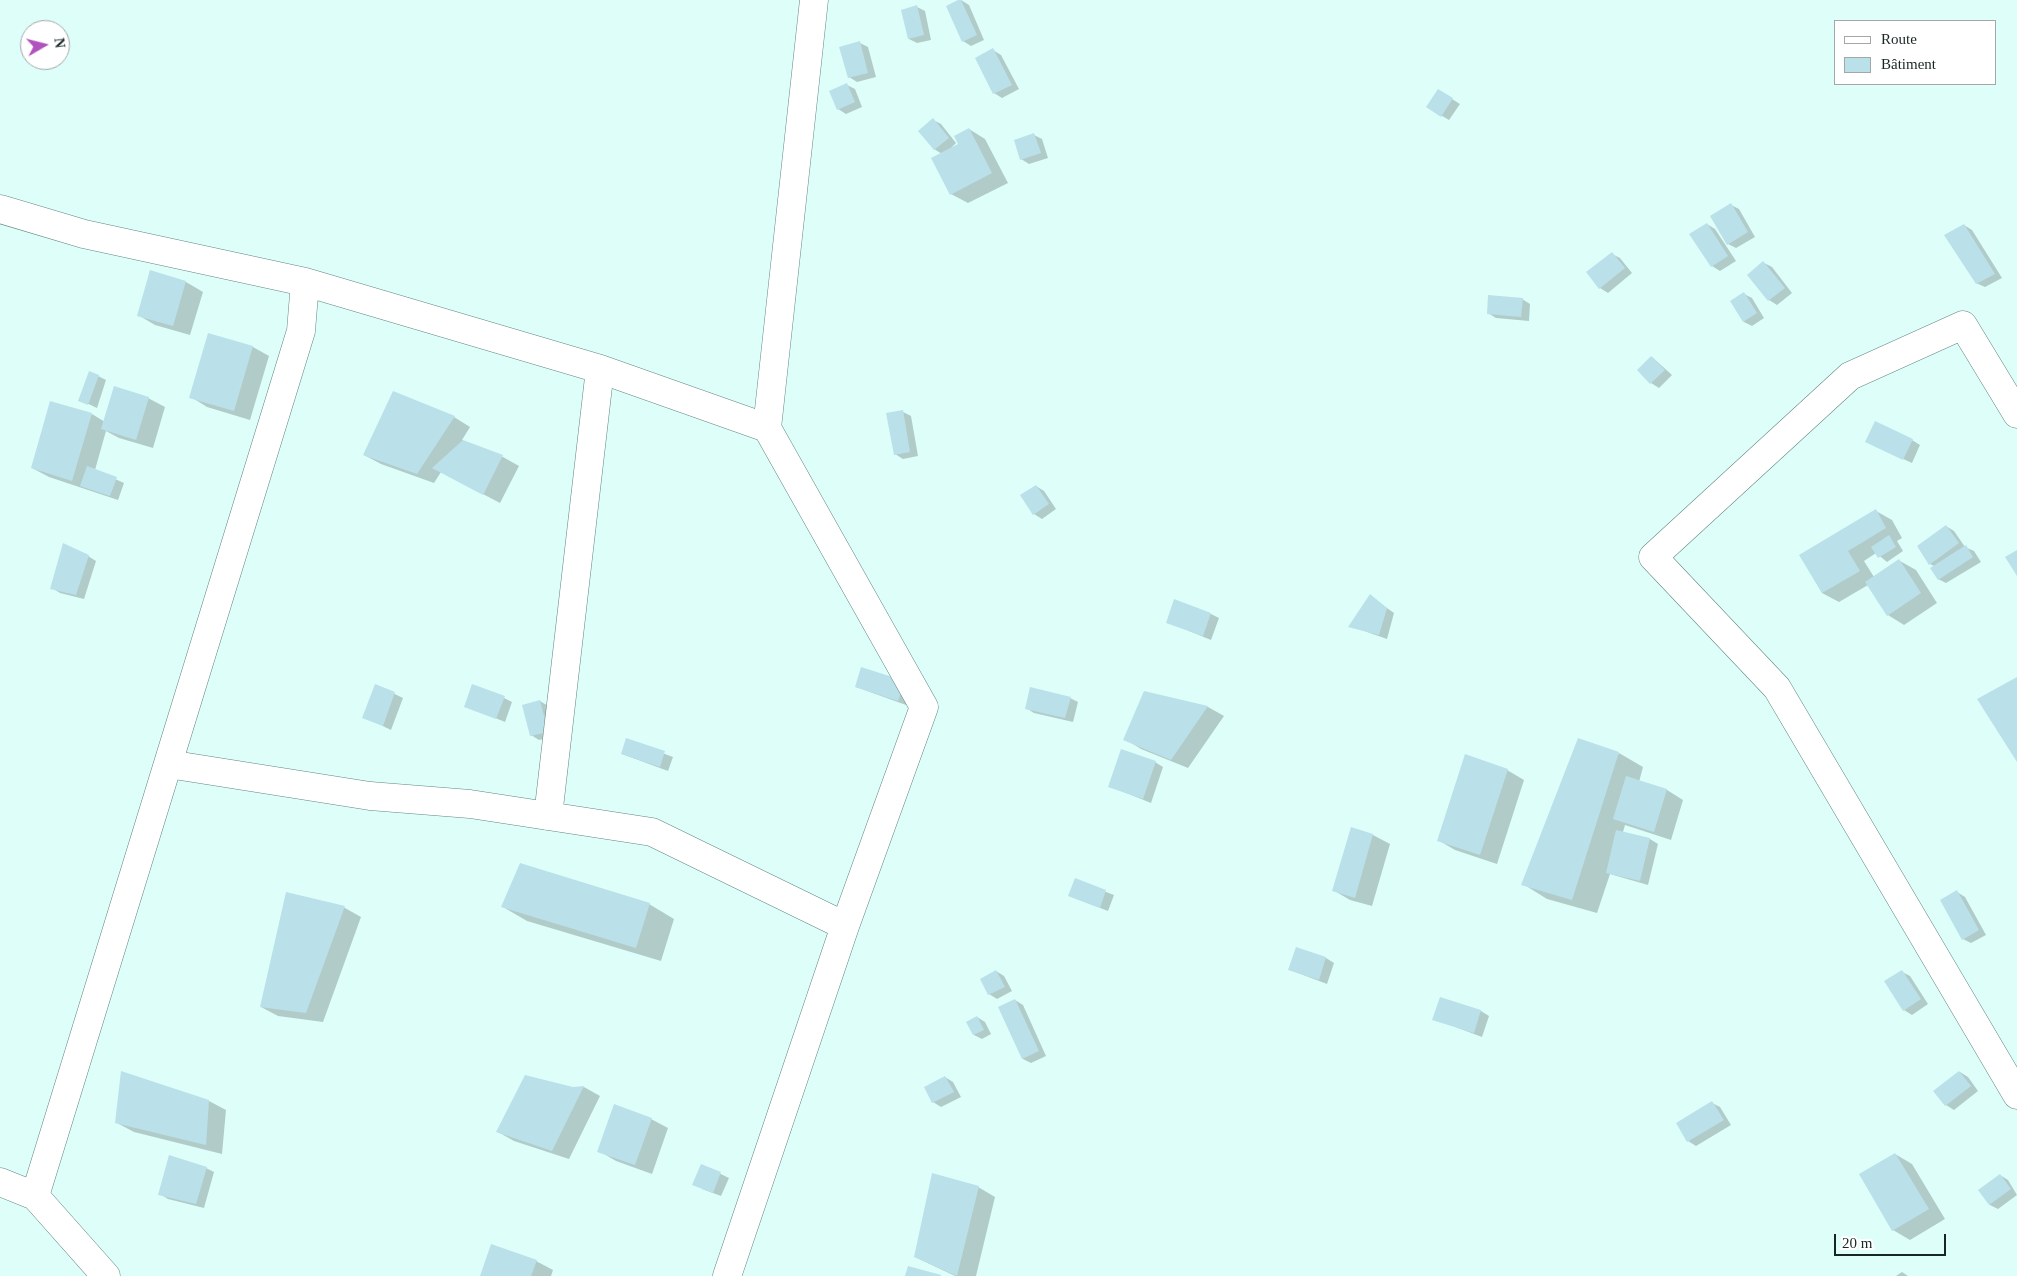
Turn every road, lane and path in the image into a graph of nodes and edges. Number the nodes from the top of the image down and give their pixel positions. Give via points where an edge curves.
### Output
1 (814, 0) edge
2 (0, 209) edge
3 (304, 282) junction
4 (600, 369) junction
5 (2017, 414) edge
6 (767, 428) junction
7 (168, 764) junction
8 (548, 816) junction
9 (845, 926) junction
10 (2017, 1095) edge
11 (0, 1182) edge
12 (35, 1196) junction
13 (106, 1276) edge
14 (727, 1276) edge

1 - 6 street
2 - 3 street via 84,234
3 - 4 street
3 - 7 street via 301,331
4 - 6 street
4 - 8 street
5 - 10 street via 1963,325 1850,376 1653,557 1777,688
6 - 9 street via 924,707
7 - 8 street via 370,796 470,804
7 - 12 street
8 - 9 street via 652,832
9 - 14 street
11 - 12 street
12 - 13 street

